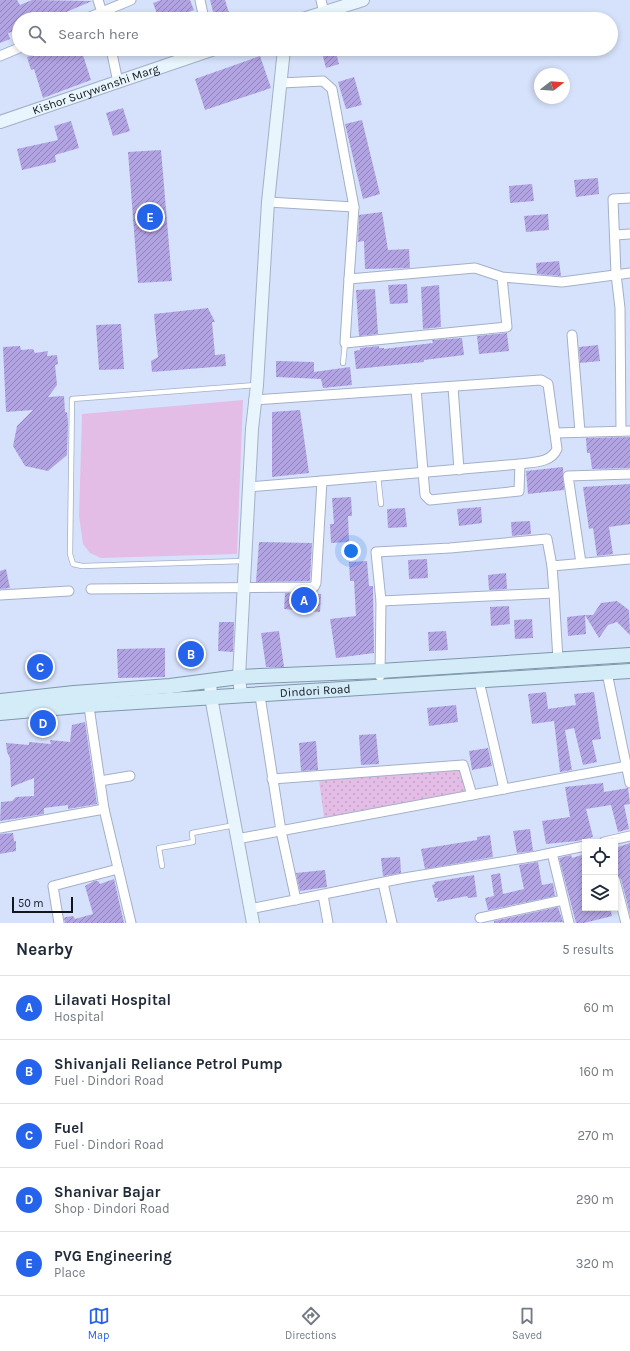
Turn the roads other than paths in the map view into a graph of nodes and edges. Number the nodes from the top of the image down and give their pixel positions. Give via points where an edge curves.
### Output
1 (98, 0) edge
2 (131, 0) edge
3 (200, 0) edge
4 (321, 0) edge
5 (363, 0) edge
6 (102, 12) edge
7 (109, 12) edge
8 (203, 12) edge
9 (324, 12) edge
10 (327, 12) edge
11 (12, 51) edge
12 (0, 56) edge
13 (112, 56) edge
14 (191, 56) edge
15 (283, 56) edge
16 (118, 82) junction
17 (280, 83) junction
18 (0, 122) edge
19 (630, 198) edge
20 (268, 202) junction
21 (354, 207) junction
22 (630, 234) edge
23 (615, 236) junction
24 (630, 273) edge
25 (616, 274) junction
26 (502, 277) junction
27 (349, 279) junction
28 (620, 308) junction
29 (630, 308) edge
30 (572, 335) dead end
31 (345, 343) junction
32 (343, 363) dead end
33 (257, 385) junction
34 (453, 387) junction
35 (416, 389) junction
36 (254, 400) junction
37 (626, 431) edge
38 (580, 432) junction
39 (555, 433) junction
40 (520, 464) junction
41 (459, 470) junction
42 (423, 473) junction
43 (630, 474) edge
44 (378, 476) junction
45 (322, 481) junction
46 (248, 487) junction
47 (381, 504) dead end
48 (630, 559) edge
49 (245, 561) junction
50 (581, 563) junction
51 (552, 566) junction
52 (243, 587) junction
53 (92, 589) dead end
54 (69, 591) dead end
55 (554, 593) junction
56 (0, 595) edge
57 (381, 601) junction
58 (630, 655) edge
59 (558, 660) junction
60 (380, 671) junction
61 (630, 671) edge
62 (607, 673) junction
63 (239, 677) junction
64 (210, 680) junction
65 (479, 681) junction
66 (380, 688) junction
67 (241, 695) junction
68 (260, 696) junction
69 (211, 697) junction
70 (88, 699) junction
71 (0, 701) edge
72 (0, 713) edge
73 (627, 766) junction
74 (130, 776) dead end
75 (272, 779) junction
76 (100, 782) junction
77 (630, 783) edge
78 (504, 789) junction
79 (472, 795) junction
80 (104, 809) junction
81 (235, 825) junction
82 (0, 828) edge
83 (281, 831) junction
84 (630, 836) edge
85 (237, 839) junction
86 (618, 839) edge
87 (582, 847) edge
88 (552, 853) junction
89 (162, 866) dead end
90 (118, 869) junction
91 (383, 883) junction
92 (618, 892) edge
93 (323, 895) junction
94 (296, 900) junction
95 (563, 900) junction
96 (250, 909) junction
97 (480, 918) dead end
98 (59, 923) edge
99 (131, 923) edge
100 (252, 923) edge
101 (328, 923) edge
102 (392, 923) edge
103 (569, 923) edge
104 (626, 923) edge

1 - 6 street
2 - 7 street
3 - 8 street
4 - 9 street
5 - 10 street
11 - 12 street
13 - 16 street
14 - 16 street, Kishor Surywanshi Marg
15 - 17 street
16 - 18 street, Kishor Surywanshi Marg
17 - 20 street
17 - 21 street via 323,81 332,89
19 - 23 street via 613,199
20 - 21 street
20 - 33 street
21 - 27 street
22 - 23 street
23 - 25 street
24 - 25 street
25 - 26 street via 562,282
25 - 28 street
26 - 27 street via 475,268
26 - 31 street via 506,327
27 - 31 street
28 - 29 street
28 - 37 street
30 - 38 street
31 - 32 lane
33 - 36 street
33 - 49 lane via 72,398 70,554 73,564 82,566
34 - 35 street
34 - 39 street via 545,382 548,384
34 - 41 street
35 - 36 street
35 - 42 street
36 - 46 street
37 - 38 street
38 - 39 street
39 - 40 street via 557,449 554,456
40 - 41 street
40 - 42 street via 521,488 516,492 430,500 425,495
41 - 42 street
42 - 44 street
43 - 50 street via 568,476
44 - 45 street
44 - 47 lane
45 - 46 street
45 - 52 street via 314,587
46 - 49 street
48 - 50 street
49 - 52 street
50 - 51 street
51 - 55 street
51 - 57 street via 547,539 376,552
52 - 53 street
52 - 63 street
54 - 56 street
55 - 57 street
55 - 59 street
57 - 60 street
58 - 59 main road, Dindori Road
59 - 60 main road, Dindori Road
60 - 63 main road, Dindori Road
60 - 66 street
61 - 62 main road, Dindori Road
62 - 65 main road, Dindori Road
62 - 73 street
63 - 64 main road, Dindori Road
63 - 67 street
64 - 69 street
64 - 70 main road, Dindori Road
65 - 66 main road, Dindori Road
65 - 78 street
66 - 68 main road, Dindori Road
67 - 68 main road, Dindori Road
67 - 69 main road, Dindori Road
68 - 75 street
69 - 70 main road, Dindori Road
69 - 81 street
70 - 71 main road, Dindori Road
70 - 72 main road, Dindori Road
70 - 76 street
73 - 77 street
73 - 78 street
74 - 76 street
75 - 79 street via 464,765
75 - 83 street
76 - 80 street
78 - 79 street
79 - 83 street
80 - 82 street
80 - 90 street
81 - 85 street
81 - 89 lane via 192,833 193,842 158,848
83 - 85 street
83 - 94 street
84 - 86 street
85 - 96 street
87 - 88 street
88 - 91 street
88 - 95 street
90 - 98 street via 53,886
90 - 99 street
91 - 93 street
91 - 102 street
92 - 104 street
93 - 94 street
93 - 101 street
94 - 96 street
95 - 97 street
95 - 103 street
96 - 100 street

